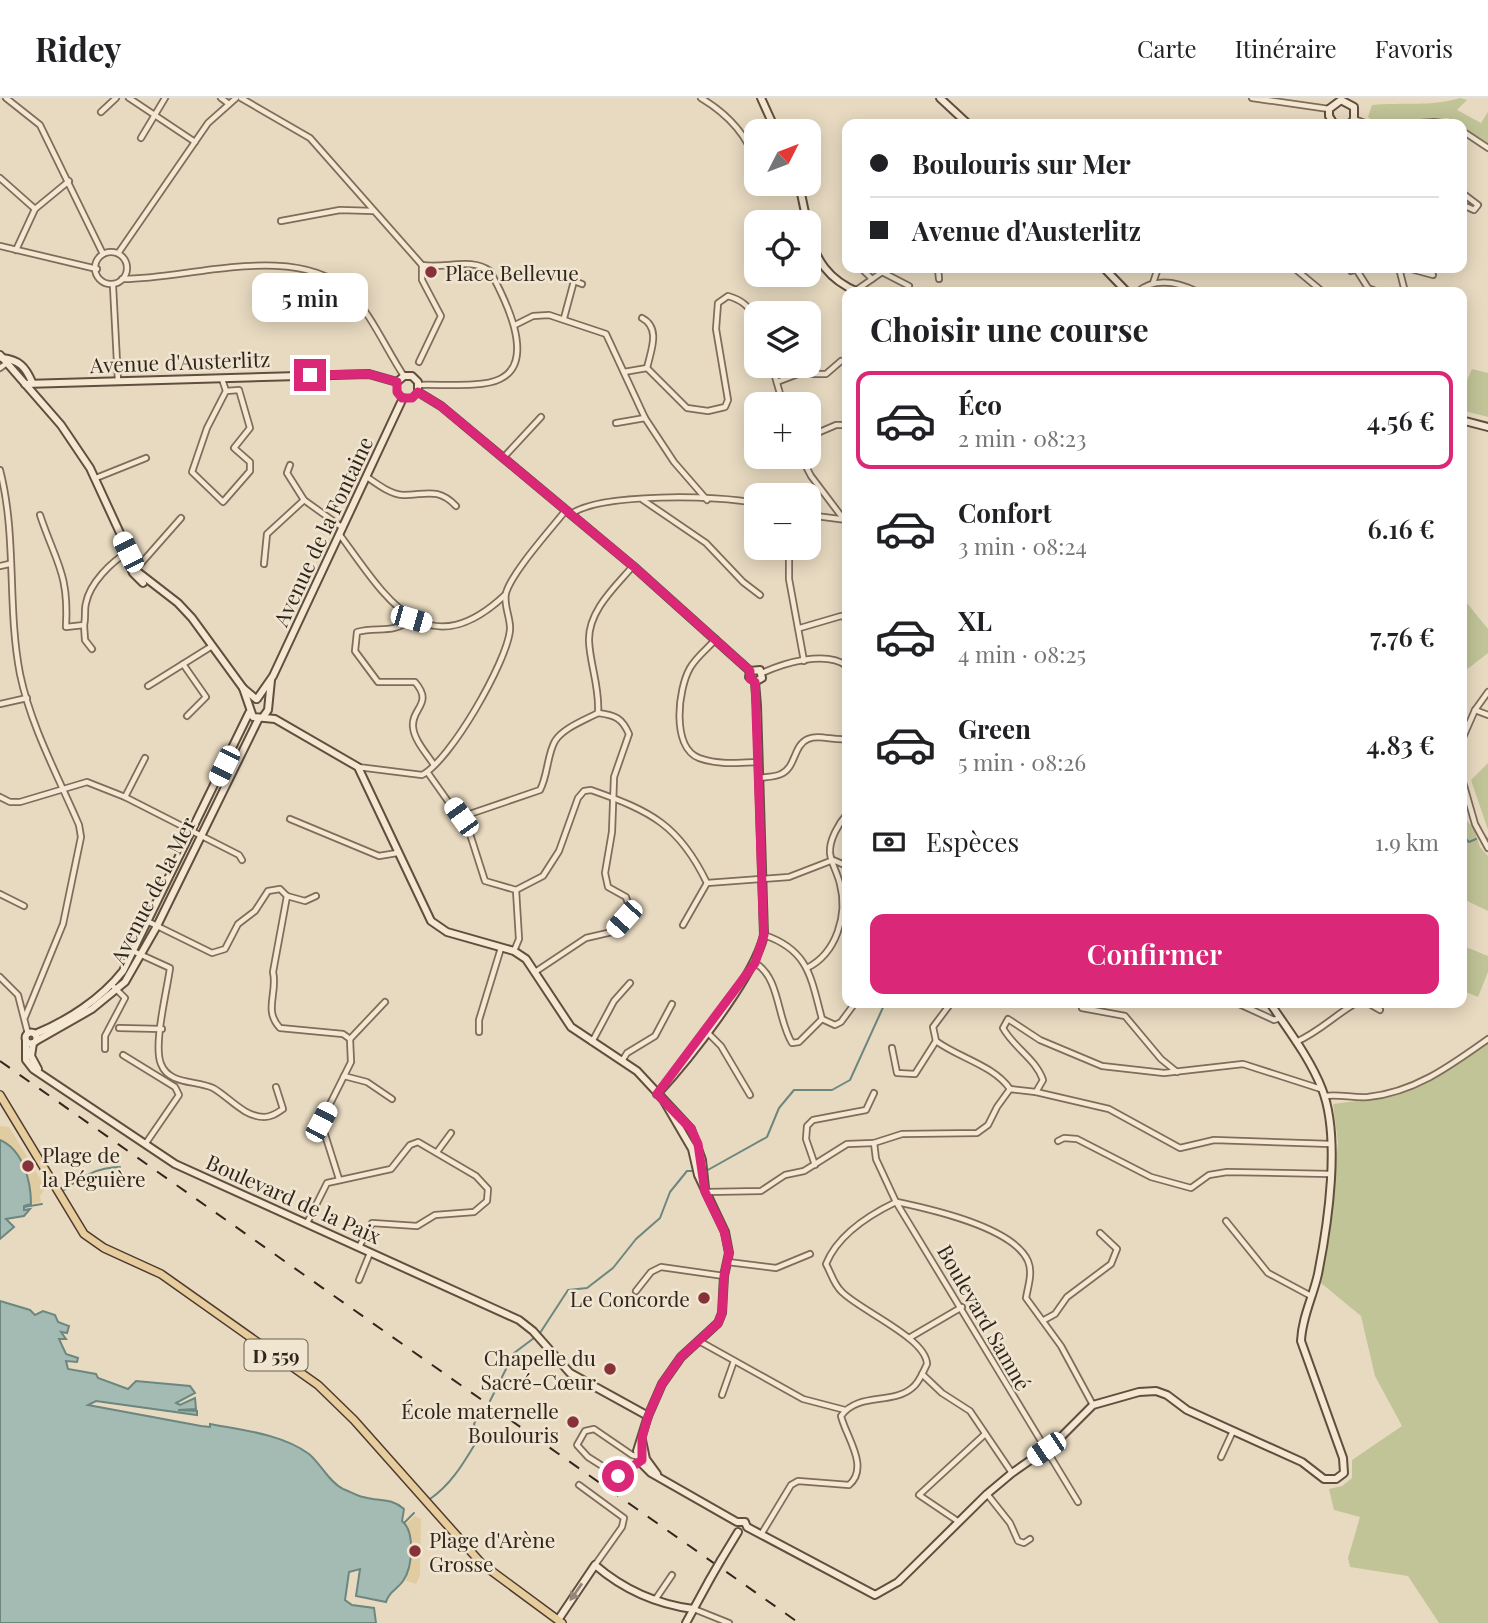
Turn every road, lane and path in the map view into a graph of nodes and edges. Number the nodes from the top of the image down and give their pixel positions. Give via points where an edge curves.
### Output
1 (6, 98) edge
2 (116, 98) edge
3 (130, 98) edge
4 (165, 98) edge
5 (221, 98) edge
6 (236, 98) edge
7 (241, 98) edge
8 (701, 98) edge
9 (761, 98) edge
10 (940, 98) edge
11 (1252, 98) edge
12 (1350, 100) edge
13 (229, 104) junction
14 (1329, 109) junction
15 (101, 112) dead end
16 (155, 113) junction
17 (771, 119) edge
18 (963, 119) edge
19 (1331, 119) edge
20 (1353, 119) edge
21 (1467, 134) edge
22 (744, 137) edge
23 (141, 138) dead end
24 (195, 142) junction
25 (1488, 148) edge
26 (0, 178) edge
27 (69, 181) junction
28 (1467, 197) edge
29 (1467, 207) edge
30 (35, 209) junction
31 (373, 211) junction
32 (281, 221) dead end
33 (0, 246) edge
34 (16, 250) junction
35 (119, 252) junction
36 (103, 254) junction
37 (422, 265) junction
38 (821, 265) edge
39 (97, 269) junction
40 (866, 273) edge
41 (880, 273) edge
42 (883, 273) edge
43 (938, 273) edge
44 (1109, 273) edge
45 (1156, 273) edge
46 (1302, 273) edge
47 (1426, 273) edge
48 (558, 275) dead end
49 (1433, 275) dead end
50 (122, 279) junction
51 (872, 279) junction
52 (939, 279) dead end
53 (333, 281) junction
54 (574, 281) junction
55 (1153, 283) junction
56 (582, 284) dead end
57 (113, 286) junction
58 (909, 286) dead end
59 (847, 287) edge
60 (863, 287) edge
61 (1121, 287) edge
62 (1146, 287) edge
63 (1185, 287) edge
64 (1318, 287) edge
65 (288, 300) dead end
66 (744, 303) edge
67 (564, 318) junction
68 (642, 318) dead end
69 (515, 325) junction
70 (3, 359) edge
71 (841, 361) dead end
72 (418, 362) dead end
73 (0, 368) edge
74 (648, 368) junction
75 (624, 372) junction
76 (404, 376) junction
77 (222, 378) junction
78 (776, 378) edge
79 (118, 381) junction
80 (397, 382) junction
81 (777, 382) junction
82 (29, 385) junction
83 (419, 389) junction
84 (226, 391) junction
85 (780, 392) edge
86 (402, 398) junction
87 (541, 417) dead end
88 (645, 418) junction
89 (1467, 422) edge
90 (617, 423) dead end
91 (842, 425) edge
92 (1488, 427) edge
93 (821, 431) edge
94 (146, 458) dead end
95 (502, 458) junction
96 (290, 465) dead end
97 (807, 469) edge
98 (0, 470) edge
99 (367, 477) junction
100 (96, 478) junction
101 (642, 499) junction
102 (304, 500) junction
103 (707, 500) junction
104 (744, 502) edge
105 (456, 506) dead end
106 (568, 512) junction
107 (842, 514) edge
108 (40, 515) dead end
109 (821, 516) edge
110 (181, 518) dead end
111 (842, 518) edge
112 (342, 532) junction
113 (126, 553) junction
114 (789, 560) edge
115 (9, 564) junction
116 (264, 564) dead end
117 (0, 566) edge
118 (633, 566) junction
119 (136, 569) junction
120 (505, 594) junction
121 (760, 594) dead end
122 (186, 611) junction
123 (842, 616) edge
124 (411, 619) junction
125 (84, 625) junction
126 (800, 628) junction
127 (716, 639) junction
128 (212, 646) junction
129 (92, 649) dead end
130 (804, 661) junction
131 (183, 664) junction
132 (842, 664) edge
133 (750, 671) junction
134 (762, 674) junction
135 (272, 678) junction
136 (755, 682) junction
137 (148, 687) dead end
138 (1488, 692) edge
139 (27, 698) junction
140 (254, 701) junction
141 (0, 704) edge
142 (268, 708) junction
143 (1475, 710) junction
144 (249, 713) junction
145 (598, 713) junction
146 (1488, 715) edge
147 (187, 716) dead end
148 (261, 718) junction
149 (275, 719) junction
150 (1467, 728) edge
151 (842, 740) edge
152 (145, 758) dead end
153 (759, 762) junction
154 (434, 766) junction
155 (358, 767) junction
156 (428, 773) junction
157 (759, 778) junction
158 (63, 788) junction
159 (1467, 796) edge
160 (0, 797) edge
161 (125, 797) junction
162 (612, 799) junction
163 (461, 817) junction
164 (290, 819) dead end
165 (842, 822) edge
166 (192, 830) junction
167 (201, 834) junction
168 (1488, 848) edge
169 (397, 853) junction
170 (242, 860) dead end
171 (833, 860) junction
172 (842, 864) edge
173 (762, 880) junction
174 (707, 883) junction
175 (516, 890) junction
176 (0, 894) edge
177 (842, 895) edge
178 (288, 896) junction
179 (316, 896) dead end
180 (24, 906) dead end
181 (842, 912) edge
182 (149, 922) junction
183 (683, 925) dead end
184 (157, 926) junction
185 (764, 935) junction
186 (501, 947) junction
187 (514, 951) junction
188 (138, 954) junction
189 (755, 963) junction
190 (807, 968) junction
191 (535, 972) junction
192 (0, 977) edge
193 (630, 983) dead end
194 (111, 984) junction
195 (117, 990) junction
196 (33, 995) junction
197 (20, 1000) junction
198 (385, 1002) dead end
199 (672, 1004) dead end
200 (851, 1008) edge
201 (947, 1008) edge
202 (1082, 1008) dead end
203 (1248, 1008) edge
204 (1273, 1008) edge
205 (1347, 1008) edge
206 (1377, 1008) edge
207 (1380, 1010) dead end
208 (25, 1017) junction
209 (1280, 1018) junction
210 (822, 1019) junction
211 (120, 1028) dead end
212 (162, 1029) junction
213 (479, 1032) dead end
214 (706, 1032) junction
215 (31, 1039) junction
216 (350, 1039) junction
217 (1488, 1039) edge
218 (936, 1041) junction
219 (592, 1042) junction
220 (1296, 1042) junction
221 (892, 1048) dead end
222 (105, 1049) dead end
223 (123, 1055) dead end
224 (622, 1061) junction
225 (1177, 1073) junction
226 (344, 1076) junction
227 (276, 1087) dead end
228 (1010, 1089) junction
229 (1037, 1092) junction
230 (874, 1093) dead end
231 (1324, 1093) junction
232 (657, 1094) junction
233 (0, 1095) edge
234 (750, 1095) dead end
235 (392, 1099) dead end
236 (451, 1133) dead end
237 (1058, 1141) dead end
238 (146, 1143) junction
239 (874, 1143) junction
240 (1331, 1144) junction
241 (437, 1152) junction
242 (815, 1165) junction
243 (1330, 1174) junction
244 (340, 1178) junction
245 (705, 1192) junction
246 (896, 1202) junction
247 (1226, 1222) dead end
248 (307, 1223) junction
249 (1100, 1233) dead end
250 (359, 1247) junction
251 (371, 1252) junction
252 (810, 1254) dead end
253 (728, 1262) junction
254 (724, 1276) junction
255 (359, 1280) dead end
256 (636, 1291) dead end
257 (1311, 1296) junction
258 (962, 1307) junction
259 (1044, 1320) junction
260 (909, 1338) junction
261 (699, 1341) junction
262 (734, 1361) junction
263 (922, 1374) junction
264 (722, 1395) dead end
265 (1093, 1405) junction
266 (845, 1410) junction
267 (648, 1416) junction
268 (1233, 1431) junction
269 (984, 1435) junction
270 (1046, 1449) junction
271 (642, 1457) junction
272 (1221, 1457) dead end
273 (1012, 1473) junction
274 (579, 1485) dead end
275 (987, 1494) junction
276 (1078, 1502) dead end
277 (737, 1522) junction
278 (959, 1522) junction
279 (747, 1527) junction
280 (738, 1532) junction
281 (762, 1534) junction
282 (1030, 1539) dead end
283 (595, 1565) junction
284 (672, 1575) dead end
285 (655, 1600) junction
286 (694, 1609) junction
287 (559, 1622) edge
288 (686, 1623) edge
289 (729, 1623) edge

1 - 27 street via 40,125
2 - 15 street
3 - 16 street
4 - 16 street
5 - 13 street
6 - 13 street
7 - 31 street via 310,138
8 - 22 street via 728,117
9 - 17 street
10 - 18 street
11 - 14 street
12 - 14 street via 1337,101
12 - 20 street
13 - 24 street
14 - 19 street
16 - 23 street
16 - 24 street
21 - 25 street
24 - 35 street
26 - 30 street
27 - 30 street
27 - 36 street
28 - 29 street via 1478,205 1474,210
30 - 34 street
31 - 32 street via 340,210
31 - 37 street
33 - 34 street
34 - 39 street
35 - 36 street
35 - 50 street
36 - 39 street
37 - 69 street via 482,265 499,287
37 - 72 street via 422,280 441,316
38 - 59 street
39 - 57 street via 101,281
40 - 51 street
41 - 51 street
42 - 58 street
43 - 52 street
44 - 61 street
45 - 55 street
46 - 64 street
47 - 49 street
48 - 54 street
50 - 53 street via 258,267 305,269
50 - 57 street
51 - 60 street
53 - 65 street
53 - 76 street via 358,304
54 - 56 street
54 - 67 street
55 - 62 street
55 - 63 street
57 - 79 street
66 - 74 street via 728,296 718,303 716,329 728,400 725,407 708,411 681,405
67 - 69 street via 541,314
67 - 75 street via 606,334
68 - 74 street via 654,334
69 - 83 street via 515,357 500,379
70 - 73 street
70 - 82 street via 17,360
71 - 81 street via 826,374 798,374
74 - 75 street
75 - 88 street
76 - 80 street
76 - 83 street via 414,377
77 - 79 street, Avenue d'Austerlitz
77 - 80 street, Avenue d'Austerlitz via 369,374
77 - 84 street
78 - 81 street
79 - 82 street, Avenue d'Austerlitz
80 - 86 street
81 - 85 street
82 - 100 street
83 - 86 street via 412,398
83 - 95 street
84 - 84 street via 192,472 223,502 250,471 250,462 234,447 250,428 247,415 239,390
86 - 99 street, Avenue de la Fontaine
87 - 95 street
88 - 90 street
88 - 103 street
89 - 92 street
91 - 93 street
94 - 100 street
95 - 106 street
96 - 102 street via 286,474
97 - 107 street
98 - 115 street
99 - 105 street via 402,495 432,491
99 - 112 street, Avenue de la Fontaine
100 - 113 street
101 - 103 street
101 - 106 street via 591,503
101 - 121 street via 706,543
102 - 112 street
102 - 116 street via 267,534
103 - 104 street
106 - 118 street
106 - 120 street
108 - 125 street via 64,573 66,626
109 - 111 street
110 - 119 street
112 - 124 street via 390,599
112 - 135 street, Avenue de la Fontaine
113 - 119 street
113 - 122 street via 136,577
113 - 125 street via 90,592
114 - 126 street
115 - 117 street
115 - 139 street via 15,635
118 - 127 street
118 - 145 street via 592,620 589,639
119 - 122 street
120 - 124 street via 486,612 459,625 435,626
120 - 154 street via 510,629 504,652 455,743
122 - 128 street
123 - 126 street
124 - 154 street via 394,629 357,632 355,652 377,682 415,682 422,690 419,712 412,722 414,734
125 - 129 street via 85,640
126 - 130 street
127 - 133 street
127 - 153 street via 690,667 678,721 682,741 696,757
128 - 131 street
128 - 140 street
130 - 132 street
130 - 134 street via 781,664
131 - 137 street
131 - 147 street via 206,696
133 - 134 street via 756,668
133 - 136 street
134 - 136 street
135 - 140 street, Avenue de la Fontaine
135 - 142 street, Avenue de la Fontaine
136 - 153 street
138 - 143 street
139 - 141 street
139 - 158 street
140 - 142 street
140 - 144 street, Avenue de la Mer
142 - 148 street, Avenue de la Mer
142 - 149 street
143 - 146 street
143 - 150 street
144 - 148 street
144 - 166 street, Avenue de la Mer
145 - 162 street via 615,715 629,734 617,765
145 - 163 street via 561,734 540,790
148 - 149 street
148 - 167 street, Avenue de la Mer
149 - 155 street
151 - 157 street via 812,737 802,741 787,770
152 - 161 street
153 - 157 street
154 - 156 street
155 - 156 street
155 - 169 street
156 - 163 street
157 - 173 street
158 - 160 street via 20,802
158 - 161 street via 86,782
158 - 196 street via 81,837 63,924
159 - 168 street
161 - 166 street
162 - 174 street via 673,829 687,844
162 - 175 street via 584,791 559,851 543,876
162 - 191 street via 605,881 626,897 630,910 612,932 586,938
163 - 175 street via 485,881
164 - 169 street via 379,856
165 - 171 street via 832,839
166 - 167 street
166 - 182 street, Avenue de la Mer
167 - 170 street
167 - 184 street, Avenue de la Mer
169 - 186 street via 426,913 438,927
171 - 172 street
171 - 173 street via 799,874
171 - 177 street
173 - 174 street
173 - 185 street
174 - 183 street
175 - 187 street via 519,939
176 - 180 street
178 - 179 street via 306,901
178 - 184 street via 281,889 268,891 219,953
178 - 216 street via 273,971 276,983 271,1017 280,1028 343,1034
181 - 190 street via 832,945
182 - 184 street
182 - 188 street, Avenue de la Mer
184 - 188 street, Avenue de la Mer
185 - 189 street
185 - 190 street via 788,945
186 - 187 street
186 - 213 street
187 - 191 street
188 - 194 street, Avenue de la Mer
188 - 195 street, Avenue de la Mer
188 - 212 street via 170,968
189 - 210 street via 769,975 792,1043 799,1042
189 - 214 street
190 - 210 street
191 - 219 street via 571,1027
192 - 197 street
193 - 219 street via 614,1001
194 - 195 street
194 - 215 street, Avenue de la Mer
195 - 215 street, Avenue de la Mer via 92,1009
195 - 222 street via 125,998 105,1036
196 - 197 street
196 - 208 street
197 - 208 street
198 - 216 street
199 - 224 street via 655,1036
200 - 210 street via 835,1025
201 - 218 street via 933,1027
202 - 225 street via 1125,1016
203 - 209 street via 1274,1020
204 - 209 street
205 - 220 street
206 - 207 street
208 - 215 street
209 - 220 street
211 - 212 street
212 - 227 street via 160,1063 182,1082 213,1088 246,1112 262,1117 283,1109
214 - 232 street
214 - 234 street via 721,1046
215 - 238 street, Boulevard de la Paix via 28,1064
216 - 226 street via 351,1062
217 - 231 street via 1443,1072 1411,1086 1369,1097
218 - 221 street via 915,1074 907,1076 897,1073
218 - 228 street via 999,1075
219 - 224 street
220 - 231 street
223 - 238 street via 175,1087 179,1095
224 - 232 street
225 - 229 street via 1102,1066 1040,1040 1008,1019 1003,1028 1007,1036 1040,1071 1043,1080
225 - 231 street via 1242,1064
226 - 235 street via 367,1082
226 - 244 street via 321,1122
228 - 229 street
228 - 239 street via 988,1125 976,1133 902,1134
229 - 240 street via 1109,1109 1180,1148 1214,1140
230 - 242 street via 866,1110 807,1126 806,1139
231 - 240 street
232 - 245 street via 692,1149
233 - 287 main road, D 559 via 84,1234 160,1274 324,1390 482,1564
236 - 241 street
237 - 243 street via 1077,1139 1151,1177 1191,1188 1209,1175 1227,1172
238 - 248 street, Boulevard de la Paix via 175,1164
239 - 242 street via 847,1144
239 - 246 street, Boulevard Samné via 876,1159
240 - 243 street
241 - 244 street via 418,1142 410,1145 391,1169
241 - 250 street via 484,1183 488,1195 484,1206 474,1212 435,1215 417,1226 372,1223
242 - 245 street via 785,1175 761,1191
243 - 257 street via 1318,1276
244 - 248 street via 327,1182
245 - 253 street via 724,1231
246 - 258 street, Boulevard Samné
246 - 259 street via 973,1222 1022,1251 1030,1271 1026,1298
246 - 260 street via 862,1220 826,1264 839,1290
247 - 257 street via 1268,1273
248 - 250 street, Boulevard de la Paix
249 - 259 street via 1117,1249 1111,1264
250 - 251 street, Boulevard de la Paix
251 - 255 street
251 - 267 street, Boulevard de la Paix via 511,1316 540,1338 570,1373
252 - 253 street via 776,1268
253 - 254 street
254 - 256 street via 661,1267
254 - 261 street via 722,1313
257 - 268 street via 1301,1341 1343,1458 1344,1473 1324,1479 1302,1462
258 - 260 street
258 - 270 street, Boulevard Samné
259 - 265 street
260 - 263 street via 926,1356
261 - 262 street
261 - 267 street via 662,1384
262 - 264 street
262 - 266 street via 803,1399
263 - 266 street via 904,1393 855,1403
263 - 269 street via 970,1411
265 - 268 street via 1156,1391
265 - 270 street
266 - 281 street via 841,1416 859,1467 856,1478 849,1485 798,1481 791,1485
267 - 271 street
268 - 272 street
269 - 273 street
269 - 278 street via 919,1495
270 - 273 street
270 - 276 street, Boulevard Samné
271 - 271 street via 588,1428 577,1445 618,1476
271 - 277 street via 659,1475
273 - 275 street
274 - 283 street via 624,1518
275 - 278 street
275 - 282 street via 1018,1541
277 - 279 street via 745,1522
277 - 280 street
278 - 281 street via 898,1581 875,1595
279 - 280 street
279 - 281 street
280 - 286 street, bridge
283 - 285 street via 625,1588
283 -> 287 street
284 - 285 street
285 - 286 street
286 - 288 street
286 - 289 street

